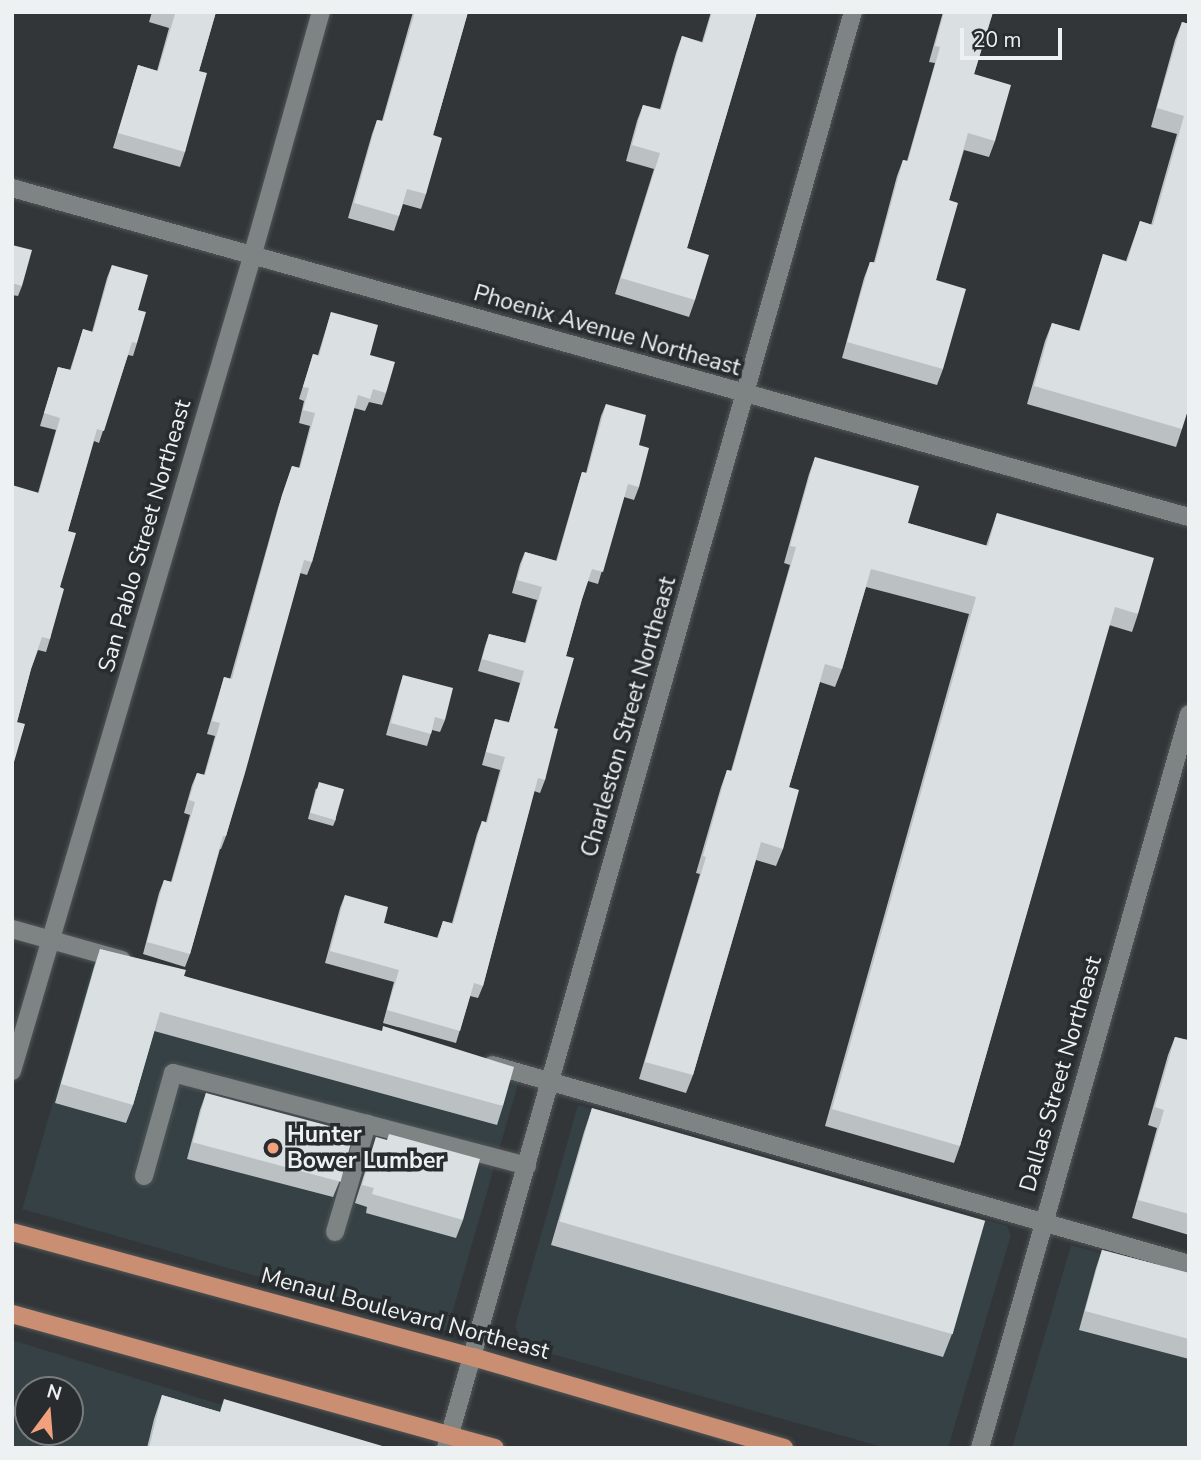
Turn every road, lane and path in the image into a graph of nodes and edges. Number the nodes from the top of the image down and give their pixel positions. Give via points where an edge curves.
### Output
1 (321, 12) edge
2 (853, 12) edge
3 (12, 188) edge
4 (253, 257) junction
5 (746, 395) junction
6 (1189, 517) edge
7 (1189, 714) edge
8 (12, 929) edge
9 (51, 940) junction
10 (143, 966) edge
11 (472, 1059) edge
12 (12, 1072) edge
13 (552, 1081) junction
14 (367, 1124) junction
15 (527, 1166) junction
16 (144, 1176) dead end
17 (1044, 1222) junction
18 (12, 1232) edge
19 (335, 1232) dead end
20 (1189, 1264) edge
21 (12, 1314) edge
22 (473, 1357) junction
23 (448, 1441) edge
24 (495, 1448) edge
25 (784, 1448) edge
26 (980, 1448) edge

1 - 4 street, San Pablo Street Northeast
2 - 5 street, Charleston Street Northeast
3 - 4 street, Phoenix Avenue Northeast
4 - 5 street, Phoenix Avenue Northeast
4 - 9 street, San Pablo Street Northeast
5 - 6 street, Phoenix Avenue Northeast
5 - 13 street, Charleston Street Northeast
7 - 17 street, Dallas Street Northeast
8 - 9 street
9 - 10 street
9 - 12 street, San Pablo Street Northeast
11 - 13 street
13 - 15 street, Charleston Street Northeast
13 - 17 street
14 - 15 street
14 - 16 street via 173,1073
14 - 19 street
15 - 22 street, Charleston Street Northeast
17 - 20 street
17 - 26 street, Dallas Street Northeast
18 - 22 main road, Menaul Boulevard Northeast
21 - 23 main road
22 - 23 street, Charleston Street Northeast
22 - 25 main road, Menaul Boulevard Northeast
23 - 24 main road

